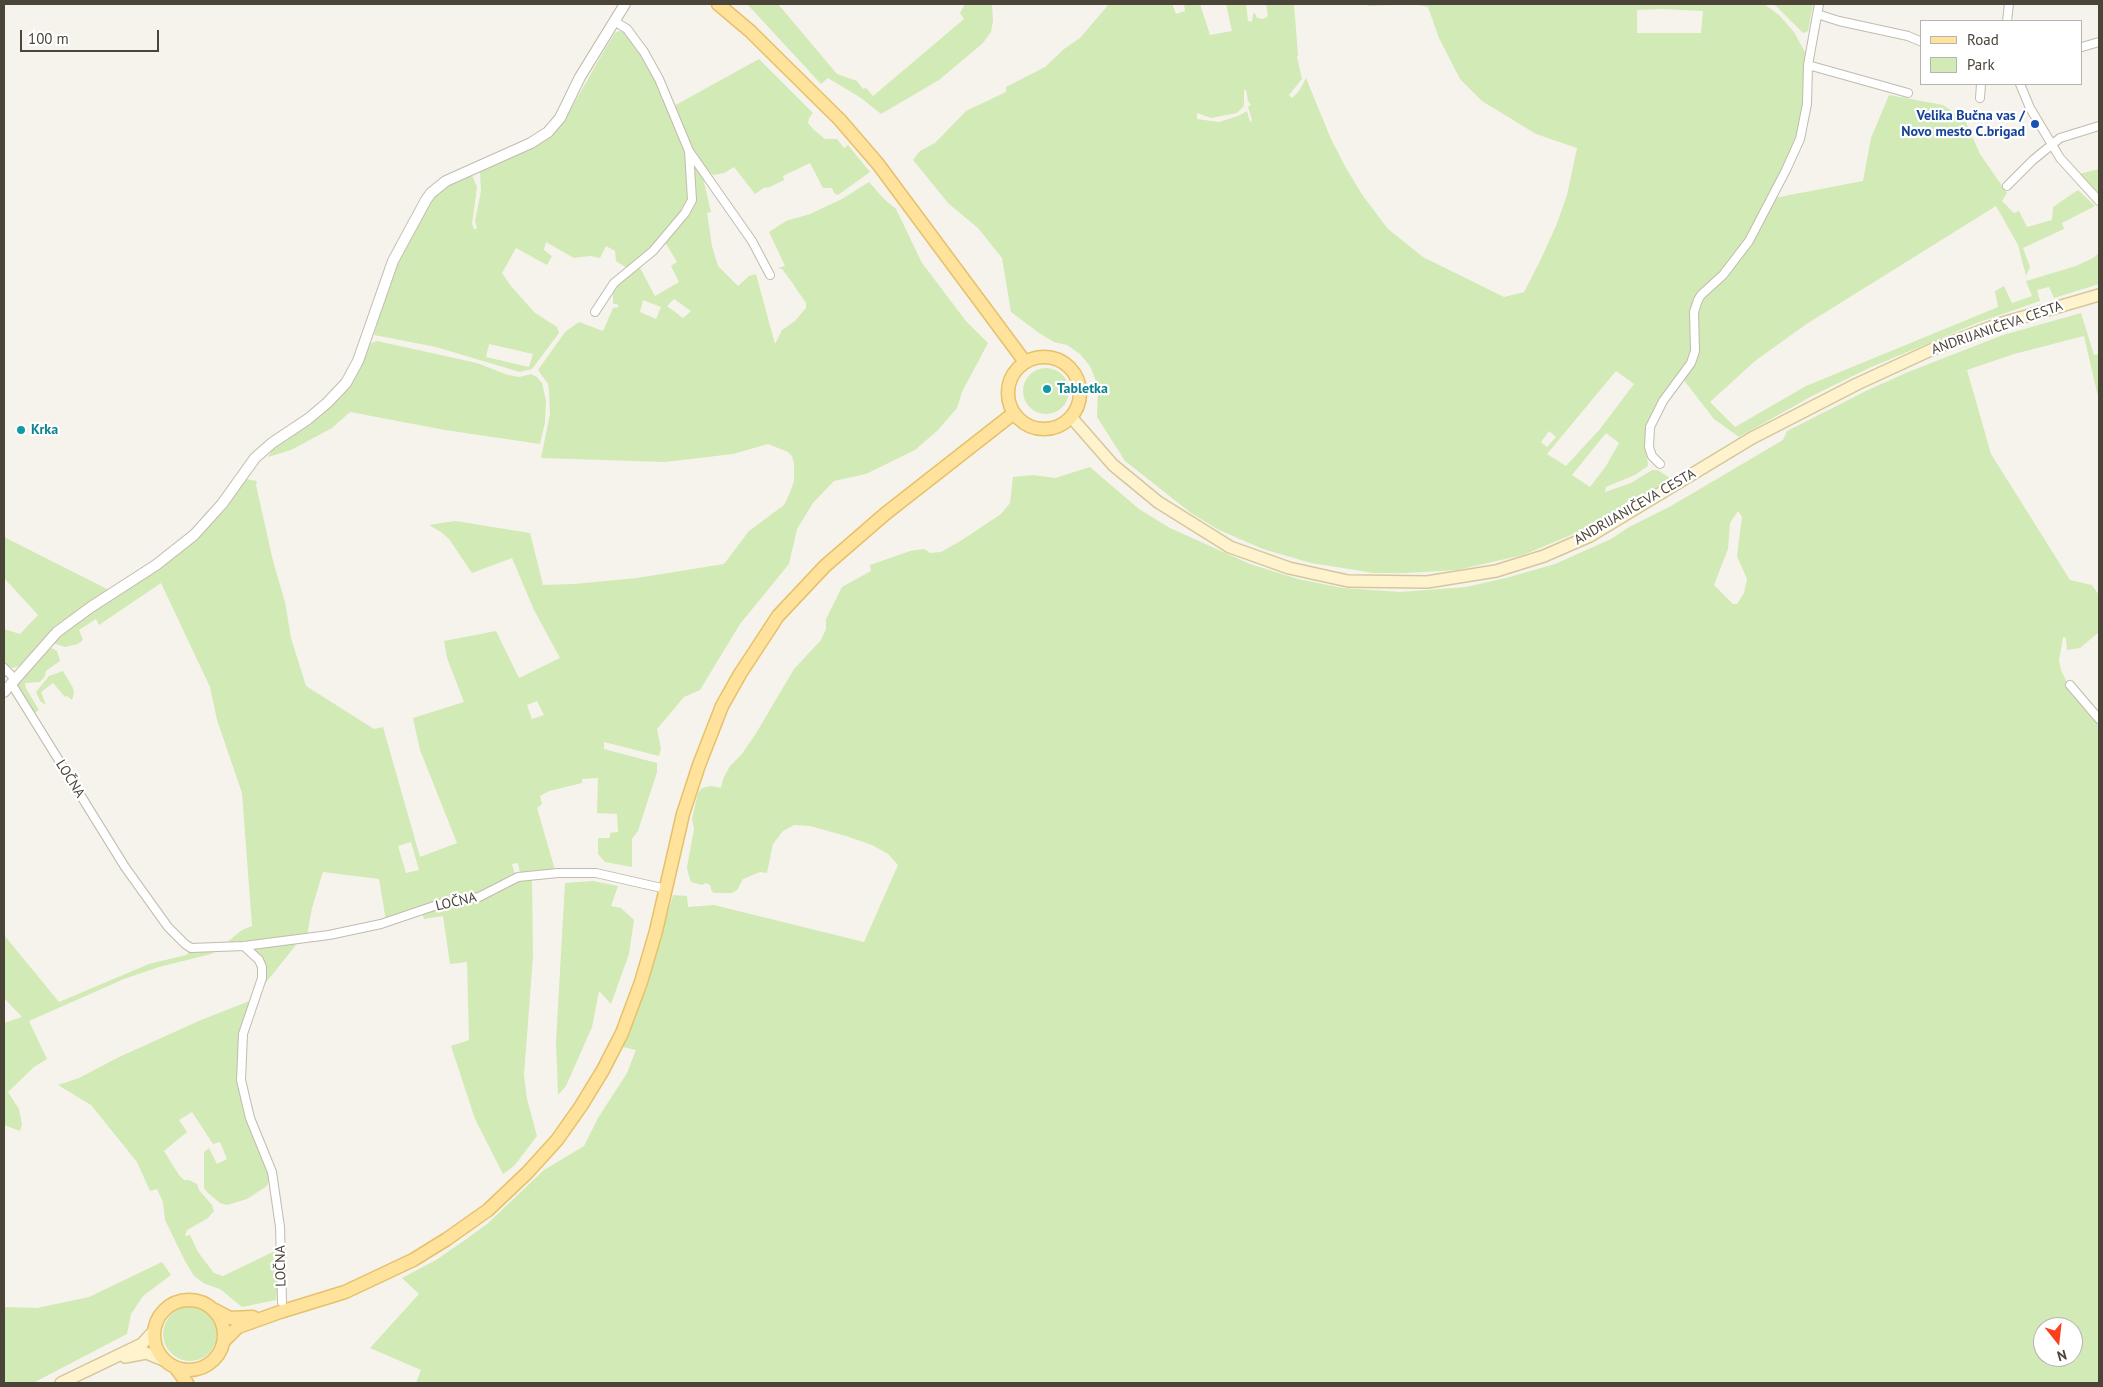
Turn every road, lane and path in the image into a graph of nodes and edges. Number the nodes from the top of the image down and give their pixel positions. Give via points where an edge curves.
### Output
1 (625, 4) edge
2 (1819, 4) edge
3 (2009, 4) edge
4 (719, 5) edge
5 (1817, 14) junction
6 (614, 20) junction
7 (2007, 20) edge
8 (1920, 41) edge
9 (2099, 42) edge
10 (2083, 47) edge
11 (1808, 65) junction
12 (1981, 85) edge
13 (2021, 85) edge
14 (1908, 94) dead end
15 (1980, 98) dead end
16 (2099, 126) edge
17 (2051, 144) junction
18 (689, 151) junction
19 (2007, 186) dead end
20 (2099, 201) edge
21 (770, 275) dead end
22 (2099, 295) edge
23 (595, 312) dead end
24 (1025, 362) junction
25 (1014, 413) junction
26 (1071, 417) junction
27 (1660, 464) dead end
28 (4, 668) edge
29 (13, 681) junction
30 (2070, 685) dead end
31 (4, 692) edge
32 (2099, 720) edge
33 (666, 889) junction
34 (244, 946) junction
35 (281, 1307) junction
36 (215, 1310) junction
37 (154, 1331) junction
38 (224, 1342) junction
39 (100, 1364) junction
40 (170, 1364) junction
41 (206, 1366) junction
42 (61, 1383) edge
43 (187, 1383) edge
44 (196, 1383) edge

1 - 6 street
2 - 5 street
3 - 7 street
4 - 24 main road via 750,31 840,120 878,164
5 - 8 street
5 - 11 street
6 - 18 street via 627,29 644,52
6 - 29 street via 560,118 548,132 531,143 446,181 431,193 388,274 363,346 346,383 327,403 255,458 222,504 194,535 156,565 57,632
9 - 10 street
11 - 14 street
11 - 27 street via 1807,104 1793,158 1735,262 1698,300 1694,312 1695,351 1691,363 1662,401 1650,427 1648,447
12 - 15 street
13 - 17 street
16 - 17 street
17 - 19 street
17 - 20 street
18 - 21 street via 752,241
18 - 23 street via 692,200 685,213 653,251 614,283
22 - 26 main road, ANDRIJANIČEVA CESTA via 1983,330 1857,384 1752,438 1590,536 1544,556 1496,571 1427,582 1348,580 1289,568 1230,547 1135,484 1113,465
24 - 25 main road via 1010,380 1009,397
24 - 26 main road via 1047,357 1068,366 1075,374 1080,396
25 - 26 main road via 1031,427 1042,429 1063,424
25 - 33 main road via 885,514 825,566 778,616 740,674 708,738 683,814
28 - 29 street, LOČNA
29 - 31 street
29 - 34 street, LOČNA via 125,867 168,926 191,948
30 - 32 street
33 - 34 street, LOČNA via 590,873 518,877 479,897 447,902 381,924
33 - 35 main road via 641,982 622,1034 581,1106 557,1140 527,1173 488,1210 413,1260 345,1292
34 - 35 street, LOČNA via 259,960 262,978 243,1034 241,1080 250,1118 272,1172 280,1227
35 - 36 main road via 242,1319 230,1318
35 - 38 main road via 238,1327
36 - 37 main road via 195,1300 184,1300 164,1310
36 - 38 main road via 223,1325
37 - 39 main road via 142,1344
37 - 40 main road via 156,1347
38 - 41 main road via 221,1352
39 - 40 main road via 146,1353
39 - 42 main road
40 - 41 main road via 185,1370
40 - 43 main road
41 - 44 main road

